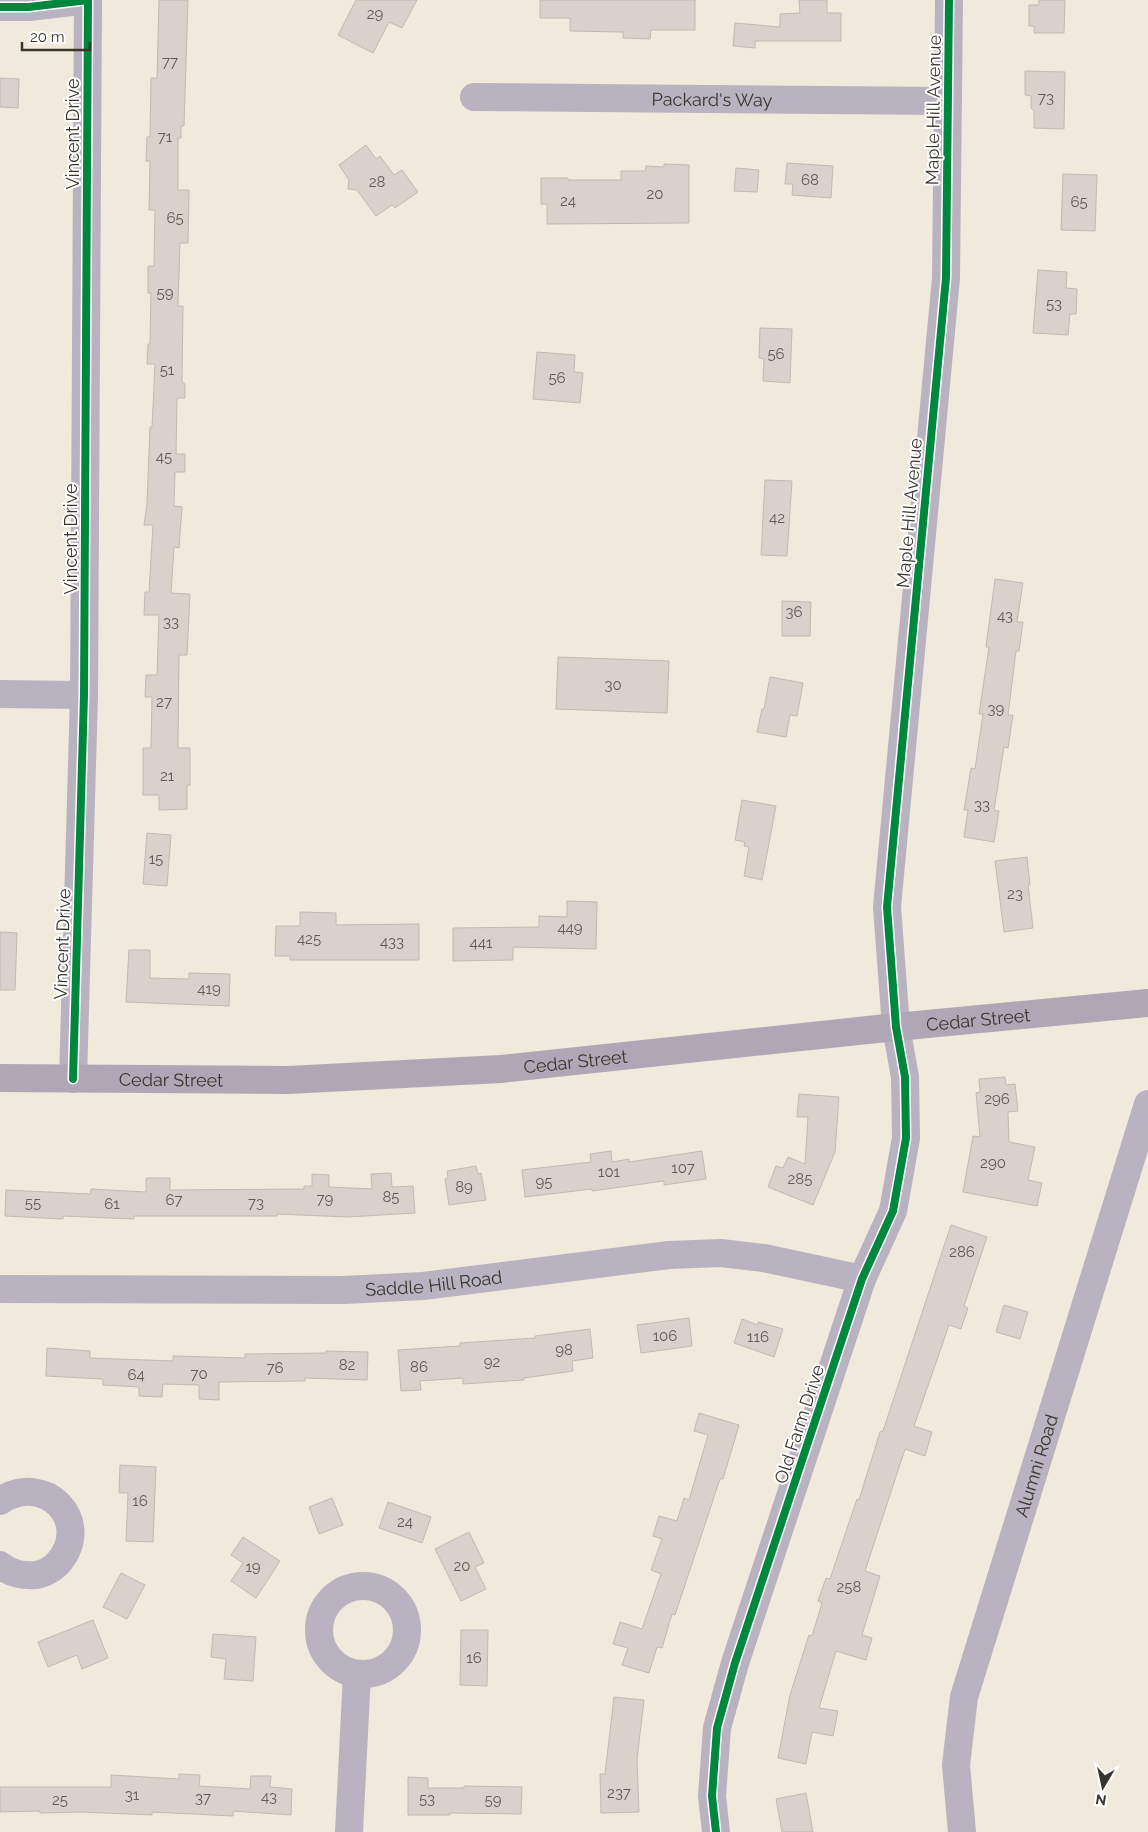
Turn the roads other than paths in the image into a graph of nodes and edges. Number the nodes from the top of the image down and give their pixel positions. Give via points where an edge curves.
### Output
1 (88, 0) edge
2 (949, 0) edge
3 (0, 7) edge
4 (474, 97) dead end
5 (948, 101) junction
6 (0, 694) edge
7 (84, 695) junction
8 (1148, 1003) edge
9 (896, 1027) junction
10 (0, 1078) edge
11 (73, 1079) junction
12 (1148, 1104) edge
13 (862, 1279) junction
14 (0, 1289) edge
15 (0, 1496) edge
16 (0, 1501) edge
17 (0, 1565) edge
18 (357, 1674) dead end
19 (349, 1832) edge
20 (716, 1832) edge
21 (962, 1832) edge

1 - 3 street
1 - 7 street, Vincent Drive
2 - 5 street, Maple Hill Avenue
4 - 5 street, Packard's Way
5 - 9 street, Maple Hill Avenue via 946,278 887,907
6 - 7 street
7 - 11 street, Vincent Drive
8 - 9 main road, Cedar Street
9 - 11 main road, Cedar Street via 501,1069 288,1080
9 - 13 street, Old Farm Drive via 905,1077 906,1138 893,1211
10 - 11 main road, Cedar Street
12 - 21 street, Alumni Road via 964,1697 956,1765
13 - 14 street, Saddle Hill Road via 764,1258 721,1253 669,1255 413,1287 344,1290
13 - 20 street, Old Farm Drive via 735,1663 717,1728 712,1796
15 - 16 street
16 - 17 street via 15,1493 32,1491 48,1496 61,1506 69,1521 71,1538 66,1554 41,1574 24,1576
18 - 19 street

